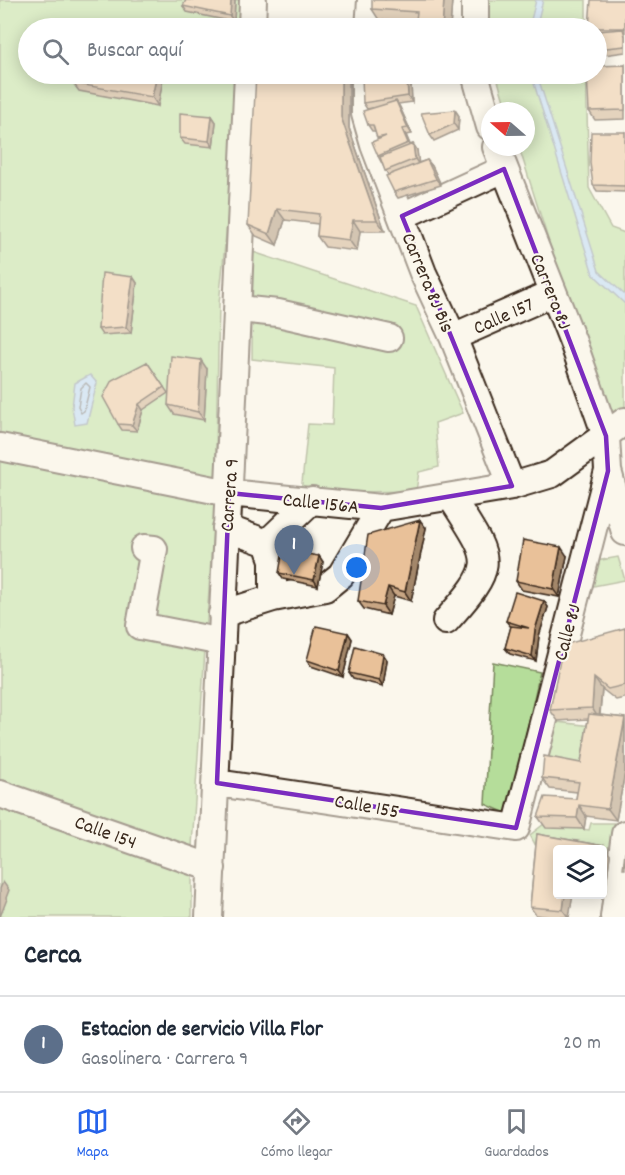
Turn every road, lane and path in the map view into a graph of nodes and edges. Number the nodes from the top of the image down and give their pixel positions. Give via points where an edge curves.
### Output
1 (253, 0) edge
2 (371, 0) edge
3 (476, 0) edge
4 (252, 18) edge
5 (370, 18) edge
6 (475, 18) edge
7 (247, 84) edge
8 (365, 84) edge
9 (478, 84) edge
10 (483, 102) edge
11 (500, 158) edge
12 (402, 216) junction
13 (553, 292) junction
14 (238, 309) junction
15 (453, 337) junction
16 (389, 338) dead end
17 (615, 429) edge
18 (0, 447) edge
19 (608, 471) junction
20 (512, 486) junction
21 (229, 493) junction
22 (451, 497) junction
23 (312, 500) junction
24 (381, 508) junction
25 (226, 528) junction
26 (625, 532) edge
27 (267, 543) junction
28 (144, 548) dead end
29 (273, 598) junction
30 (222, 614) junction
31 (446, 621) dead end
32 (593, 641) edge
33 (222, 642) junction
34 (561, 651) junction
35 (217, 783) junction
36 (0, 794) edge
37 (516, 828) joint
38 (625, 834) edge
39 (212, 868) junction
40 (618, 915) edge
41 (209, 917) edge

1 - 4 street
2 - 5 street
3 - 6 street
7 - 14 street, Carrera 9
8 - 12 street, Carrera 8J Bis via 365,114
9 - 10 street
11 - 12 street
11 - 13 street, Carrera 8J
12 - 15 street, Carrera 8J Bis
13 - 15 street, Calle 157
13 - 17 street, Carrera 8J
14 - 16 street via 278,313
14 - 21 street, Carrera 9
15 - 20 street, Carrera 8J Bis
17 - 19 street, Calle 8J
17 - 20 street, Calle 156A via 552,474
18 - 21 street, Calle 156A
19 - 26 street
19 - 34 street, Calle 8J
20 - 22 street, Calle 156A
21 - 23 street, Calle 156A
21 - 25 street, Carrera 9
22 - 24 street, Calle 156A
22 - 31 street via 484,555 484,571 476,587
23 - 24 street, Calle 156A
23 - 27 street
24 - 29 street via 341,575 325,588
25 - 27 street
25 - 30 street, Carrera 9
27 - 29 street via 273,560
28 - 33 street via 154,549 134,626
29 - 30 street
30 - 33 street, Carrera 9
32 - 34 street
33 - 35 street, Carrera 9
34 - 37 street, Calle 8J
35 - 37 street, Calle 155
35 - 39 street, Carrera 9
36 - 39 street, Calle 154
38 - 40 street
39 - 41 street, Carrera 9

